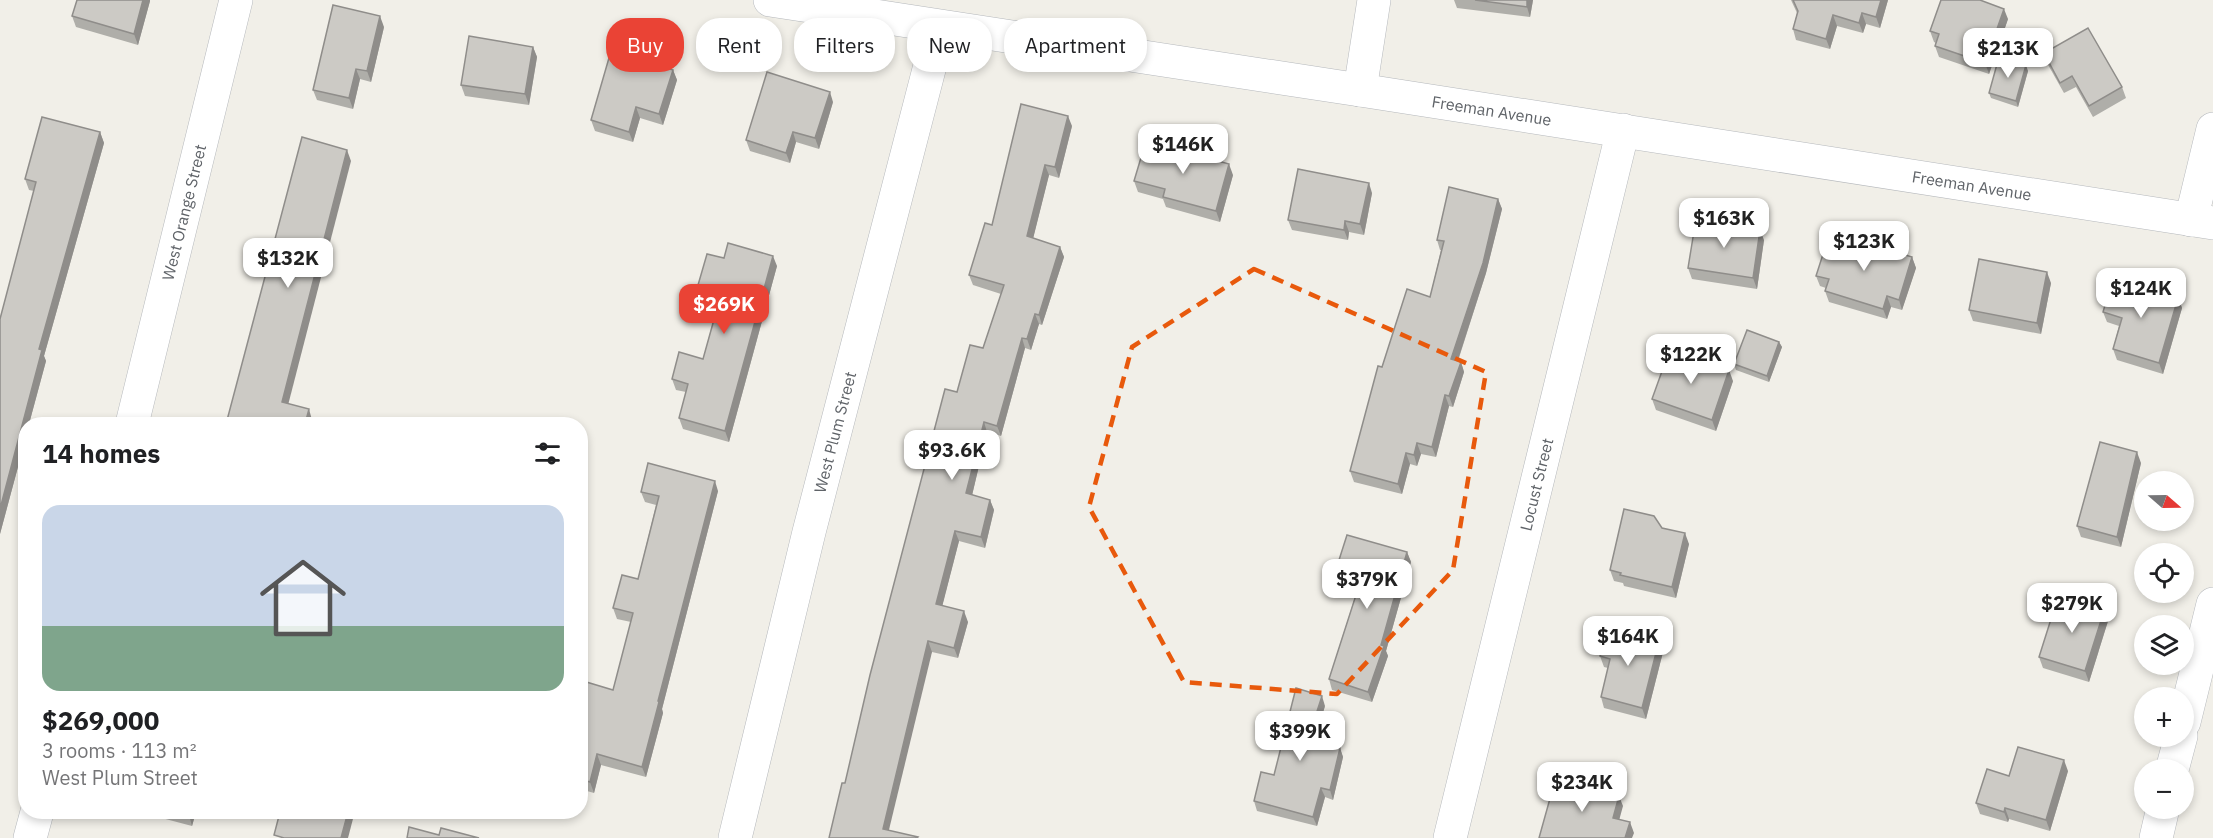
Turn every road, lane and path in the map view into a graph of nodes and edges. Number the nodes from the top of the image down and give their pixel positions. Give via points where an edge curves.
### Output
1 (236, 0) edge
2 (770, 0) edge
3 (1374, 0) edge
4 (907, 22) edge
5 (992, 35) edge
6 (928, 72) edge
7 (1360, 90) junction
8 (2213, 129) edge
9 (1623, 130) junction
10 (2202, 222) edge
11 (134, 417) edge
12 (2213, 604) edge
13 (2193, 687) edge
14 (35, 819) edge
15 (2160, 819) edge
16 (30, 838) edge
17 (735, 838) edge
18 (1450, 838) edge
19 (2156, 838) edge

1 - 11 street, West Orange Street
2 - 4 street, Freeman Avenue
3 - 7 street
5 - 7 street, Freeman Avenue
6 - 17 street, West Plum Street via 809,532
7 - 9 street, Freeman Avenue
8 - 10 street
9 - 10 street, Freeman Avenue
9 - 18 street, Locust Street
12 - 13 street
14 - 16 street
15 - 19 street

